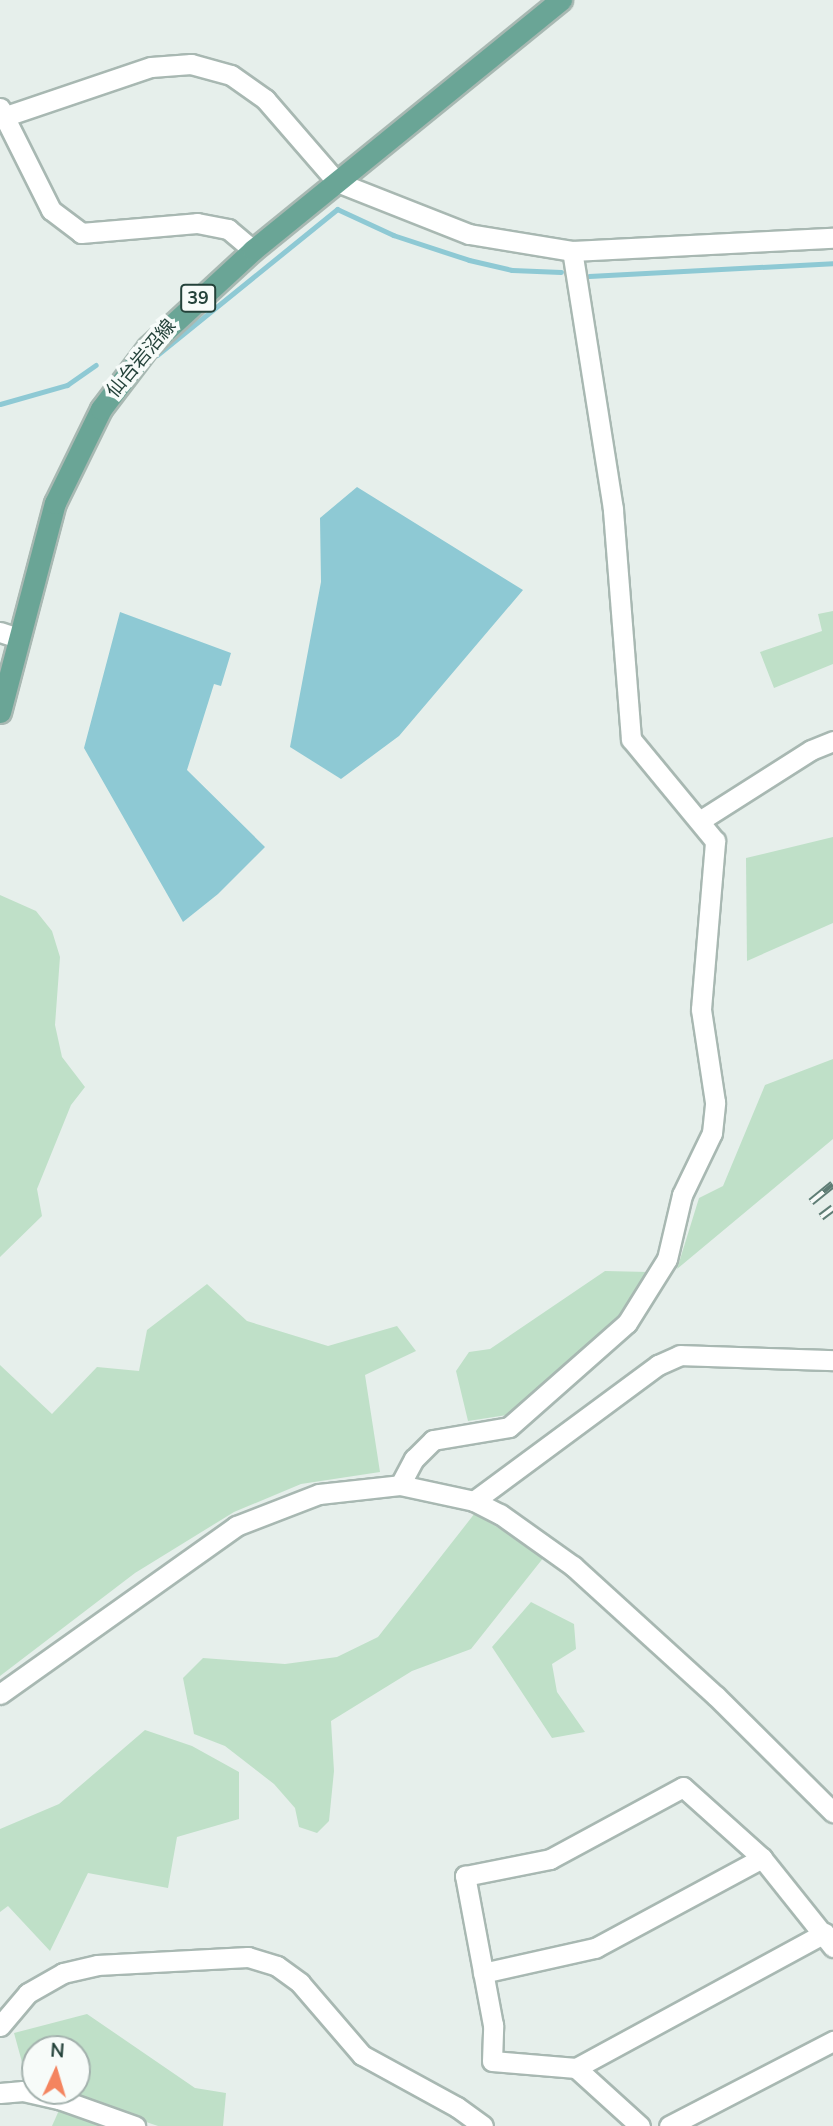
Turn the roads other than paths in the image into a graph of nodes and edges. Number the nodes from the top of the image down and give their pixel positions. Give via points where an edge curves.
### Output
1 (561, 0) edge
2 (1, 114) edge
3 (337, 182) junction
4 (833, 238) edge
5 (253, 250) junction
6 (572, 251) junction
7 (10, 635) edge
8 (0, 712) edge
9 (833, 741) edge
10 (701, 820) junction
11 (833, 1360) edge
12 (400, 1485) junction
13 (474, 1501) junction
14 (0, 1694) edge
15 (831, 1806) edge
16 (762, 1858) junction
17 (829, 1940) edge
18 (482, 1973) junction
19 (0, 2026) edge
20 (833, 2041) edge
21 (576, 2068) junction
22 (0, 2093) edge
23 (135, 2126) edge
24 (483, 2126) edge
25 (640, 2126) edge
26 (669, 2126) edge

1 - 3 main road, 仙台岩沼線 / 39
2 - 3 street via 151,66 191,64 231,75 265,99
2 - 5 street via 51,210 81,233 197,223 228,229
3 - 5 main road, 仙台岩沼線 / 39
3 - 6 street via 469,234
4 - 6 street
5 - 7 main road, 仙台岩沼線 / 39 via 174,320 101,409 55,503
6 - 10 street via 614,509 631,739 653,771
7 - 8 main road, 仙台岩沼線 / 39
9 - 10 street via 811,750
10 - 12 street via 715,841 701,1009 715,1102 712,1133 682,1195 667,1259 627,1323 530,1412 509,1427 432,1440 414,1459
11 - 13 street via 680,1355 658,1365
12 - 13 street
12 - 14 street via 319,1494 236,1526
13 - 15 street via 573,1566
16 - 17 street
16 - 18 street via 595,1948
16 - 18 street via 683,1787 550,1858 465,1877
17 - 21 street
18 - 21 street via 493,2025 492,2061
19 - 24 street via 28,1993 63,1973 97,1965 248,1957 277,1966 300,1983 362,2055 457,2106
20 - 26 street
21 - 25 street
22 - 23 street via 23,2091 58,2099

